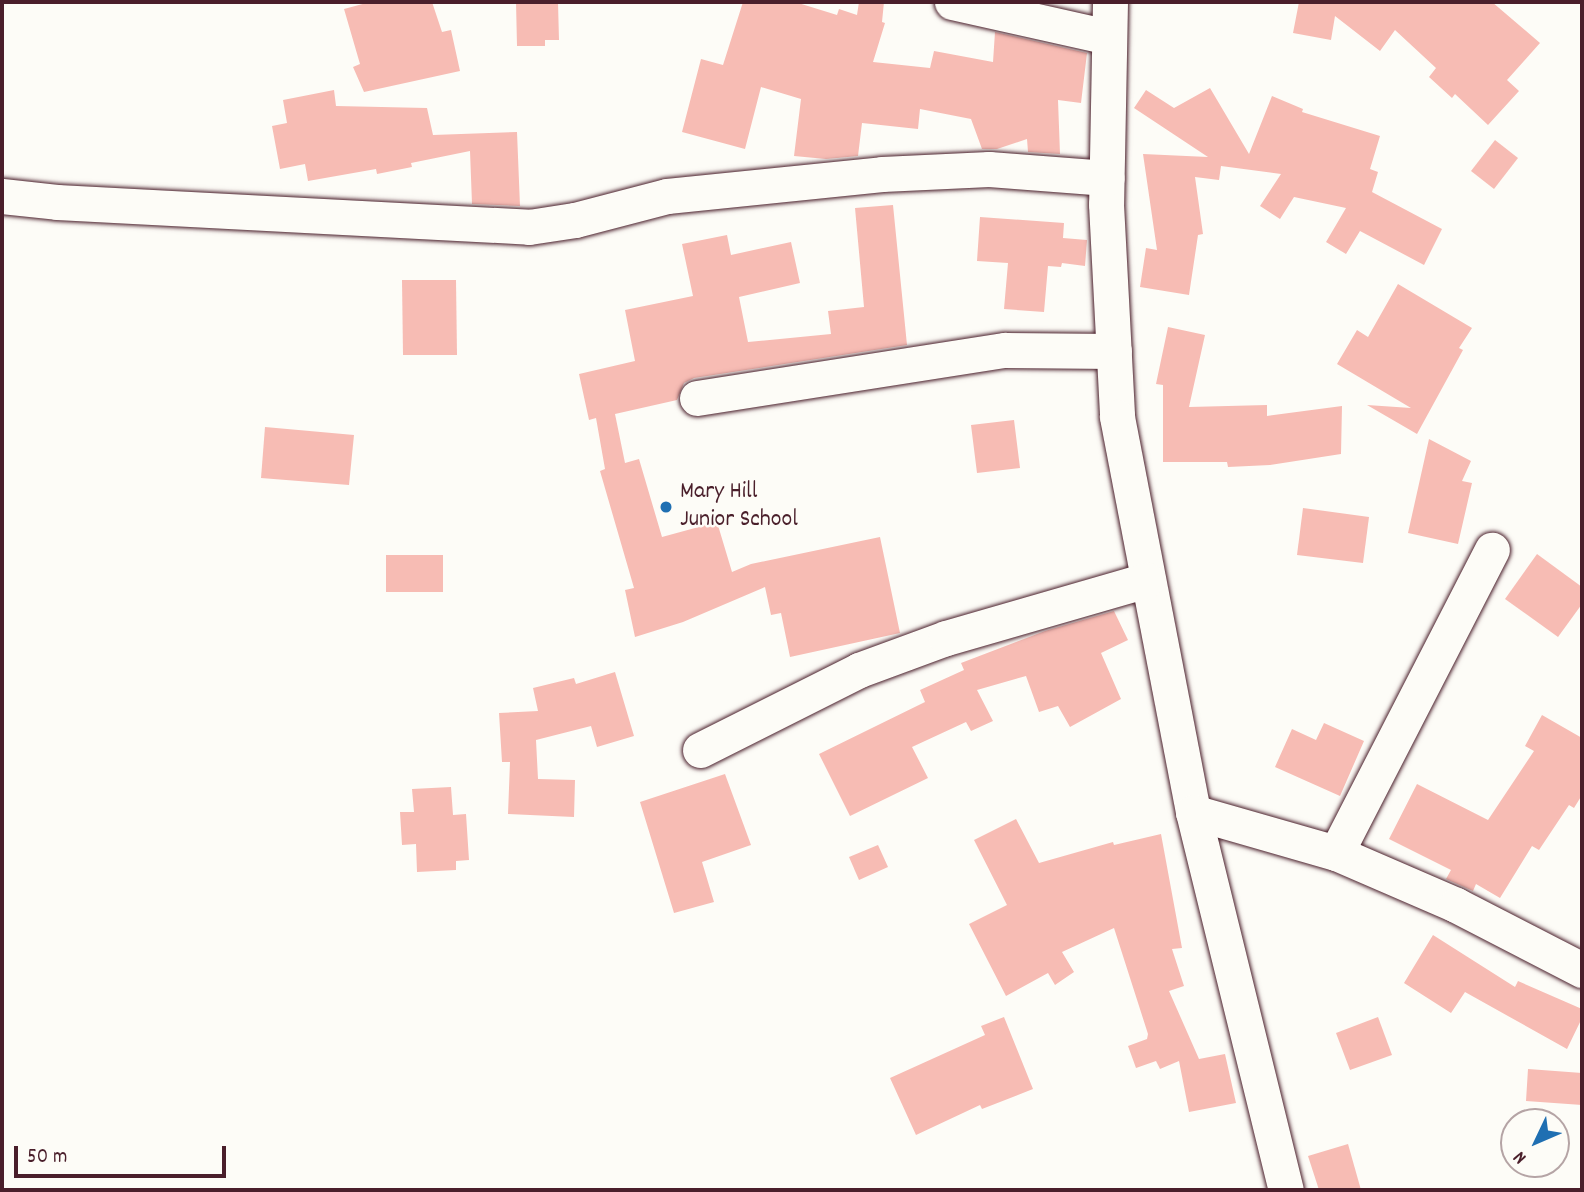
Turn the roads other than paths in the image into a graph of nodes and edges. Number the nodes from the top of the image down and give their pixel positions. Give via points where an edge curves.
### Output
1 (952, 2) edge
2 (1110, 2) edge
3 (1108, 37) junction
4 (1107, 178) junction
5 (2, 196) edge
6 (1114, 351) junction
7 (697, 398) dead end
8 (1492, 550) dead end
9 (1147, 580) junction
10 (699, 750) dead end
11 (1193, 812) junction
12 (1336, 853) junction
13 (1582, 970) edge
14 (1286, 1190) edge

1 - 3 street
2 - 3 street
3 - 4 street
4 - 5 street via 989,169 869,176 667,196 529,227
4 - 6 street
6 - 7 street via 1004,350
6 - 9 street via 1118,417
8 - 12 street
9 - 10 street via 946,638 859,670
9 - 11 street
11 - 12 street
11 - 14 street
12 - 13 street via 1455,905

